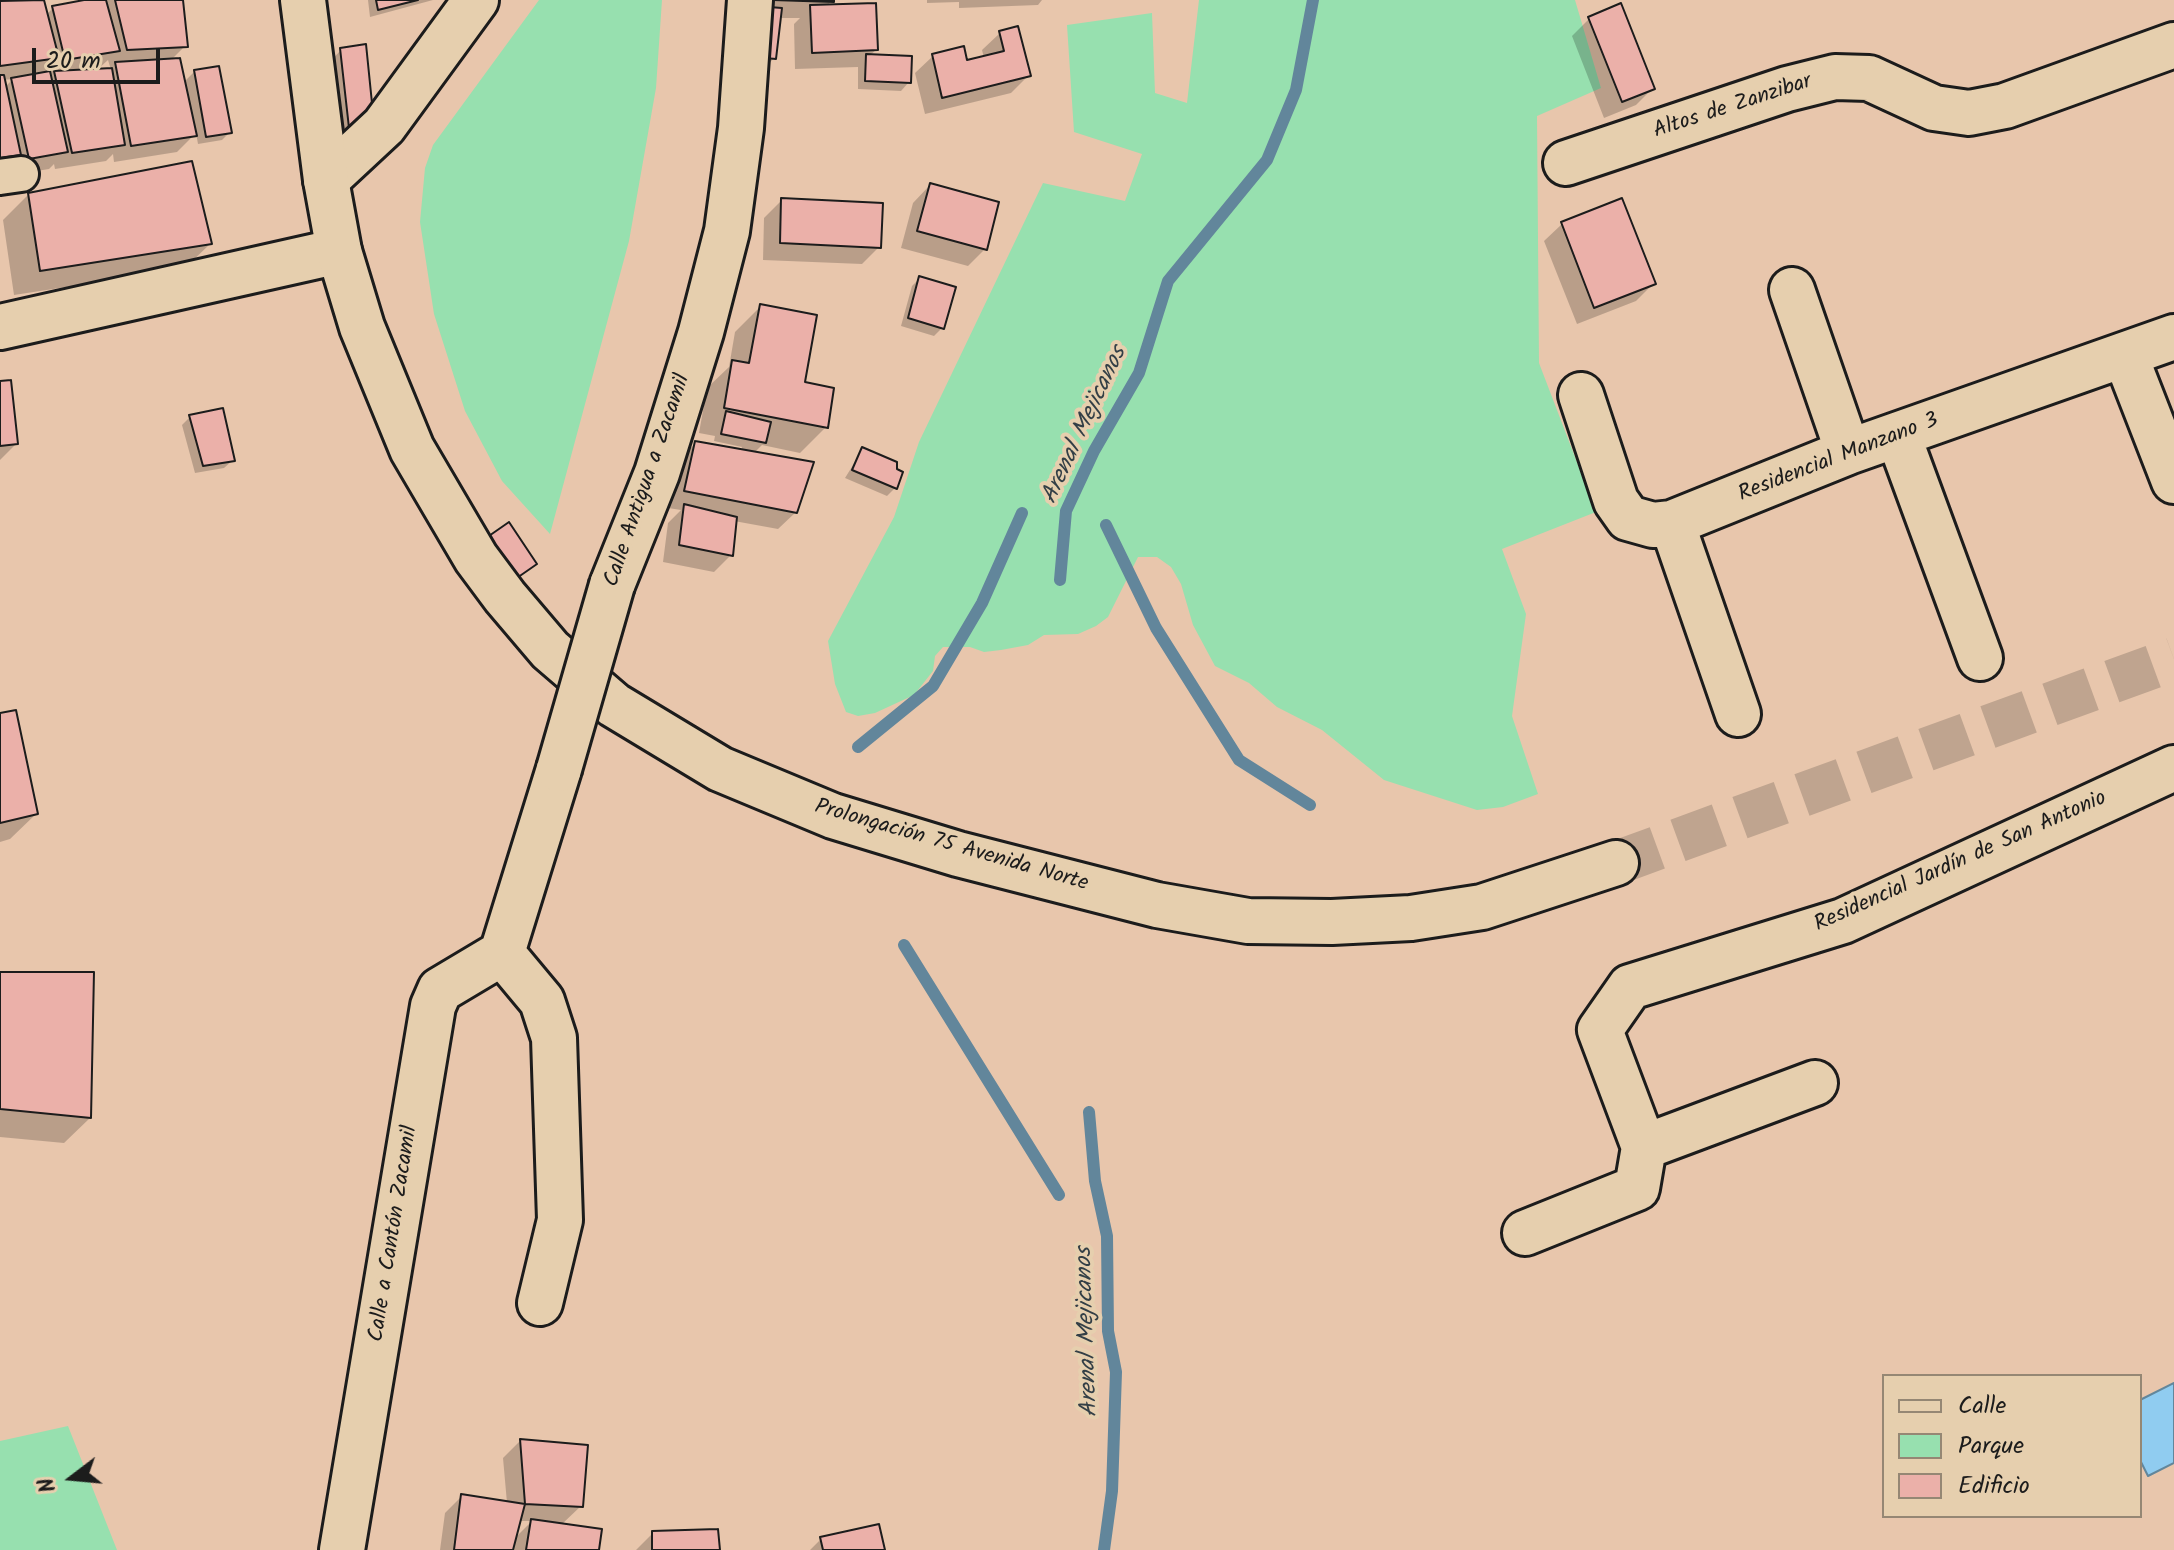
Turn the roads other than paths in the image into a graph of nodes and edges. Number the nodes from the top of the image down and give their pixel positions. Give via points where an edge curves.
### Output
1 (303, 0) edge
2 (476, 0) edge
3 (750, 0) edge
4 (2174, 45) edge
5 (1566, 163) dead end
6 (326, 180) junction
7 (339, 251) junction
8 (1792, 290) dead end
9 (0, 327) edge
10 (2174, 337) edge
11 (2125, 355) junction
12 (1581, 395) dead end
13 (1898, 435) junction
14 (1848, 452) junction
15 (2174, 481) edge
16 (1672, 523) junction
17 (1980, 658) dead end
18 (1738, 714) dead end
19 (2174, 768) edge
20 (1616, 863) tunnel mouth
21 (502, 953) junction
22 (1815, 1083) dead end
23 (1644, 1147) junction
24 (1525, 1233) dead end
25 (540, 1303) dead end
26 (342, 1550) edge

1 - 6 street, Prolongación 75 Avenida Norte
2 - 6 street via 384,126
3 - 21 street, Calle Antigua a Zacamil, bridge via 727,231 657,473 612,585
4 - 5 street, Altos de Zanzibar via 2005,106 1969,113 1934,108 1869,78 1835,77
6 - 7 street, Prolongación 75 Avenida Norte
7 - 9 street
7 - 20 street, Prolongación 75 Avenida Norte via 362,327 412,449 476,558 560,659 614,705 720,769 833,816 958,854 1157,905 1248,921 1425,916 1482,907
8 - 14 street
10 - 11 street, Residencial Manzano 3
11 - 13 street, Residencial Manzano 3
11 - 15 street
12 - 16 street, Residencial Manzano 3 via 1616,501 1628,518 1640,524
13 - 14 street, Residencial Manzano 3
13 - 17 street
14 - 16 street, Residencial Manzano 3
16 - 18 street
19 - 23 street, Residencial Jardín de San Antonio via 1843,921 1630,987 1600,1030
21 - 25 street via 542,1001 554,1038 560,1220
21 - 26 street, Calle a Cantón Zacamil via 440,990 433,1006
22 - 23 street
23 - 24 street via 1637,1188

